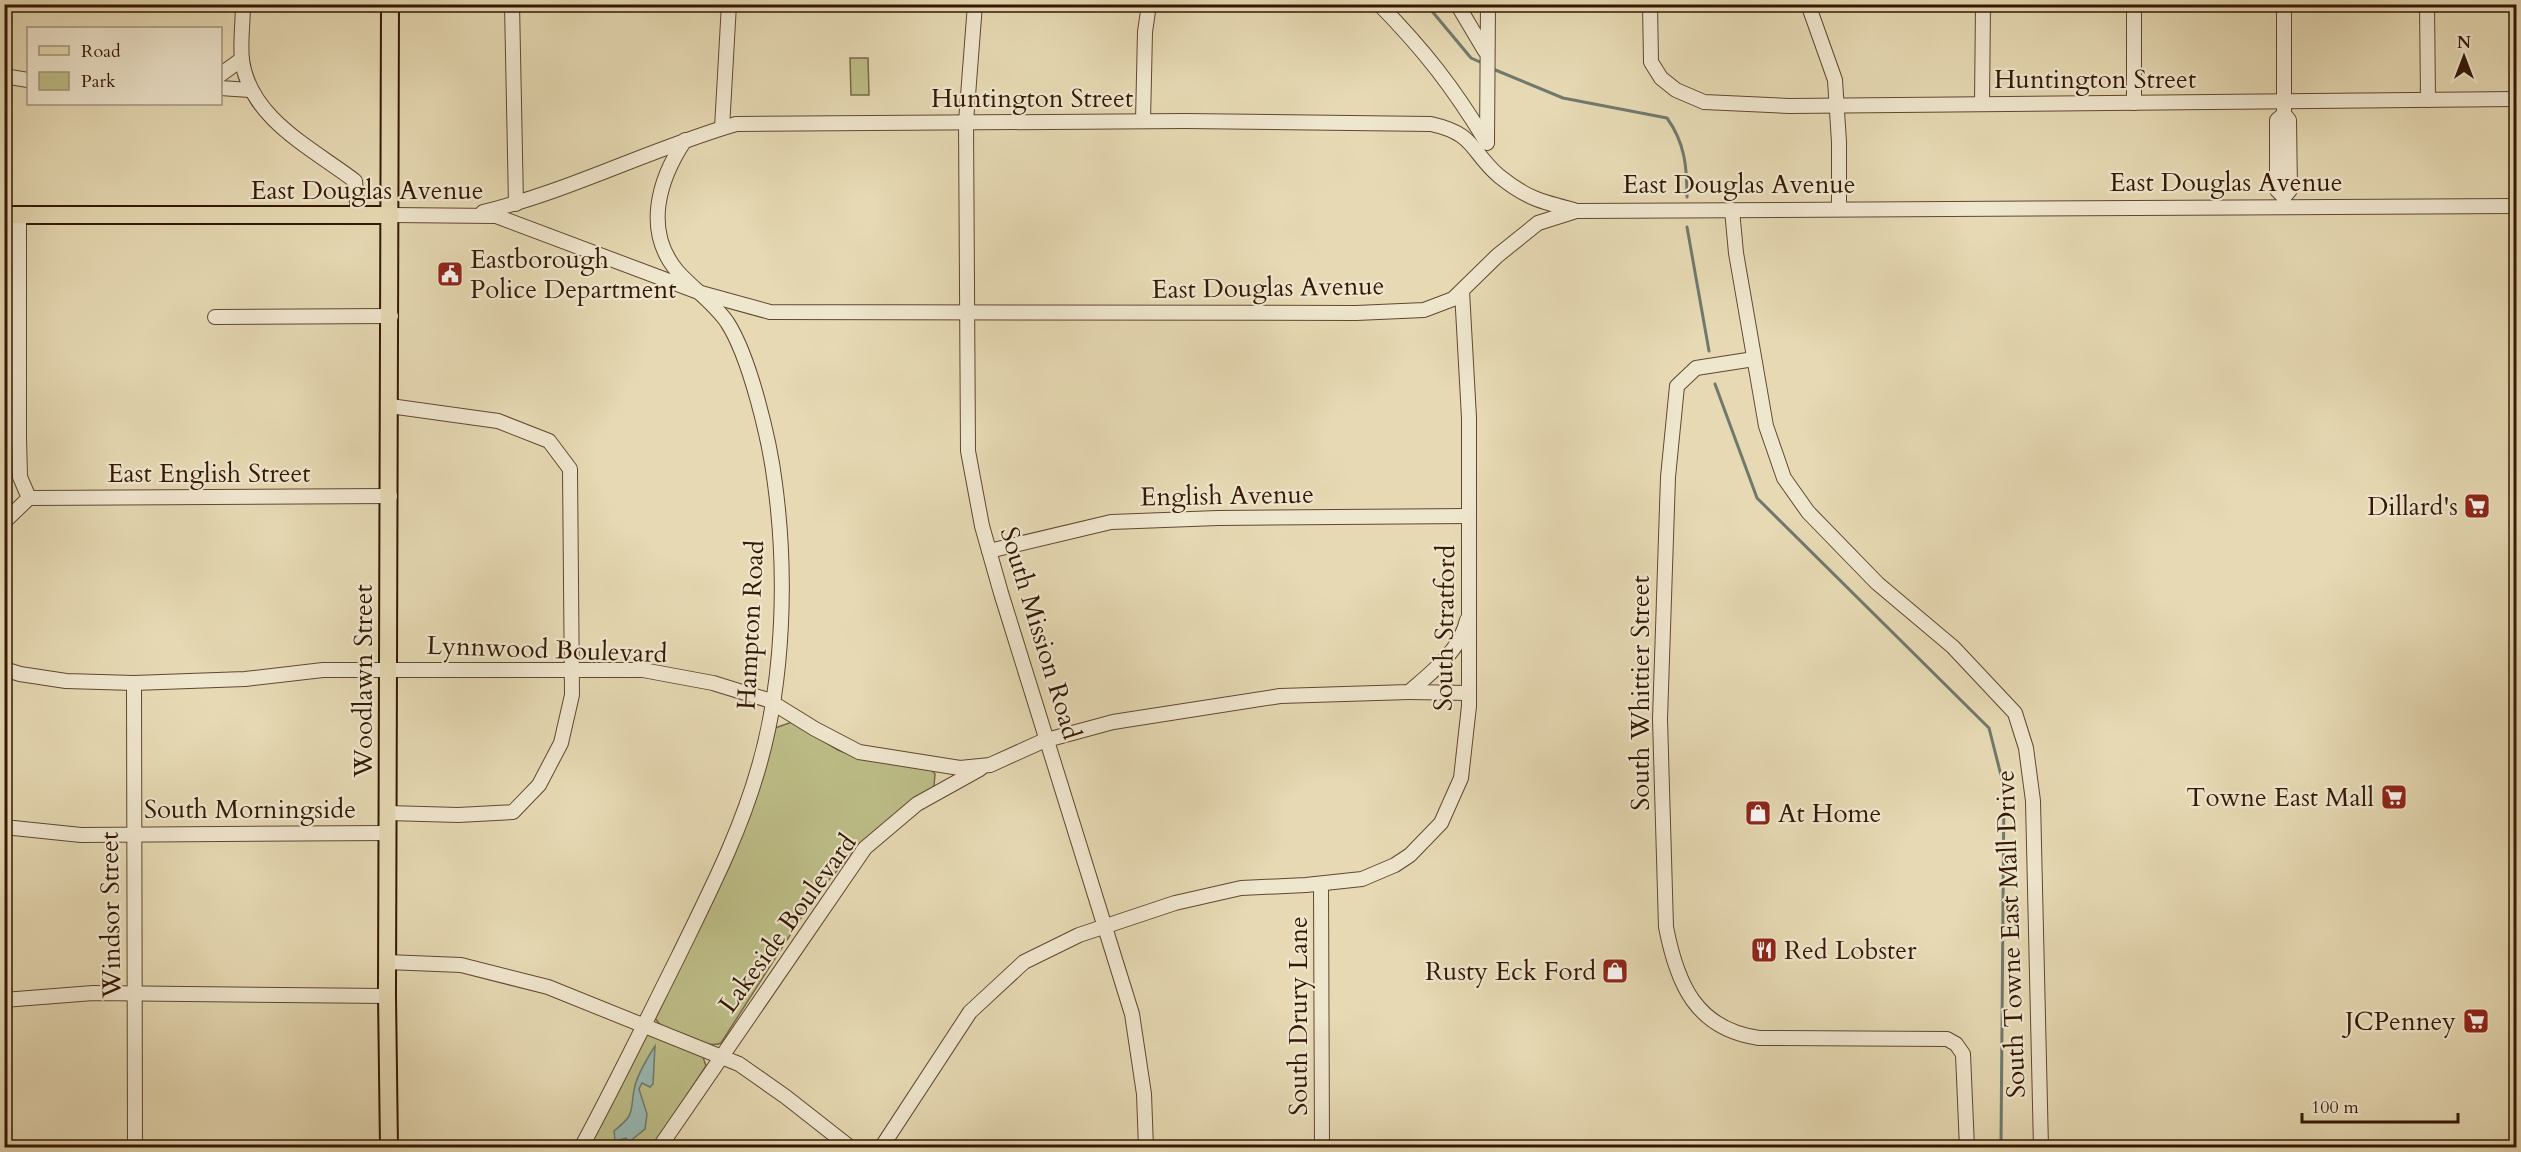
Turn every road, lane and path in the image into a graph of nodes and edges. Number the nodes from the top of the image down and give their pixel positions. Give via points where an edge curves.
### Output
1 (243, 4) edge
2 (390, 4) edge
3 (512, 4) edge
4 (729, 4) edge
5 (975, 4) edge
6 (1149, 4) edge
7 (1379, 4) edge
8 (1457, 4) edge
9 (1488, 4) edge
10 (1650, 4) edge
11 (1808, 4) edge
12 (1983, 4) edge
13 (2134, 4) edge
14 (2284, 4) edge
15 (2427, 4) edge
16 (1487, 55) junction
17 (242, 59) junction
18 (222, 74) edge
19 (4, 76) edge
20 (27, 80) edge
21 (222, 88) edge
22 (250, 90) junction
23 (2517, 99) edge
24 (2428, 100) junction
25 (2134, 103) junction
26 (1982, 104) junction
27 (1836, 105) junction
28 (2284, 108) junction
29 (1143, 121) junction
30 (966, 122) junction
31 (722, 128) junction
32 (685, 140) junction
33 (1487, 143) junction
34 (1486, 162) junction
35 (2284, 202) junction
36 (516, 204) junction
37 (2517, 206) edge
38 (1839, 209) junction
39 (1732, 210) junction
40 (1576, 211) junction
41 (12, 215) edge
42 (358, 215) junction
43 (391, 215) junction
44 (474, 215) junction
45 (1462, 291) junction
46 (701, 293) junction
47 (966, 313) junction
48 (215, 316) dead end
49 (391, 316) junction
50 (1754, 359) junction
51 (390, 406) junction
52 (390, 496) junction
53 (29, 498) junction
54 (1469, 516) junction
55 (4, 522) edge
56 (990, 551) junction
57 (1467, 620) junction
58 (4, 669) edge
59 (389, 669) junction
60 (572, 670) junction
61 (134, 683) junction
62 (1409, 692) junction
63 (1468, 693) junction
64 (773, 703) junction
65 (1047, 740) junction
66 (990, 765) junction
67 (388, 813) junction
68 (4, 827) edge
69 (133, 833) junction
70 (388, 834) junction
71 (1321, 884) junction
72 (1106, 926) junction
73 (387, 962) junction
74 (135, 994) junction
75 (387, 996) junction
76 (4, 1000) edge
77 (644, 1027) junction
78 (720, 1057) junction
79 (135, 1148) edge
80 (389, 1148) edge
81 (581, 1148) edge
82 (659, 1148) edge
83 (851, 1148) edge
84 (881, 1148) edge
85 (1146, 1148) edge
86 (1322, 1148) edge
87 (1967, 1148) edge
88 (2041, 1148) edge

1 - 17 street
2 - 43 main road, Woodlawn Street
3 - 36 street
4 - 31 street
5 - 30 street, South Mission Road
6 - 29 street
7 - 33 street via 1455,90
8 - 16 street
9 - 16 street
10 - 27 street, Huntington Street via 1651,62 1661,78 1676,90 1704,102
11 - 27 street via 1835,80
12 - 26 street
13 - 25 street
14 - 28 street
15 - 24 street
16 - 33 street
17 - 18 street
17 - 22 street
19 - 20 street
21 - 22 street
22 - 42 street via 266,114 355,181
23 - 24 street, Huntington Street
24 - 28 street, Huntington Street
25 - 26 street, Huntington Street
25 - 28 street, Huntington Street
26 - 27 street, Huntington Street
27 - 38 street
28 - 35 street via 2289,120 2290,190
29 - 30 street, Huntington Street
29 - 34 street, Huntington Street via 1431,124 1464,135
30 - 31 street, Huntington Street via 736,124
30 - 47 street, South Mission Road
31 - 32 street, Huntington Street
32 - 36 street, Huntington Street
32 - 46 street, Hampton Road via 669,165 658,195 659,231 667,255
33 - 34 street
34 - 40 street, Huntington Street via 1532,200
35 - 37 street, East Douglas Avenue
35 - 38 street, East Douglas Avenue
36 - 44 street, Huntington Street
38 - 39 street, East Douglas Avenue
39 - 40 street, East Douglas Avenue
39 - 50 street, South Towne East Mall Drive
40 - 45 street, East Douglas Avenue via 1539,223 1497,256
41 - 42 main road, East Douglas Avenue
41 - 53 street via 20,477
42 - 43 main road, East Douglas Avenue
43 - 44 street, East Douglas Avenue
43 - 49 main road, Woodlawn Street
44 - 46 street, East Douglas Avenue via 496,216
45 - 47 street, East Douglas Avenue via 1453,299 1424,310
45 - 54 street, South Stratford via 1469,418
46 - 47 street, East Douglas Avenue via 770,312
46 - 64 street, Hampton Road via 727,323 740,352 757,398 775,483 782,586
47 - 56 street, South Mission Road via 968,451
48 - 49 street
49 - 51 main road, Woodlawn Street
50 - 87 street, South Whittier Street via 1696,368 1677,386 1668,477 1660,719 1669,942 1678,973 1701,1011 1726,1031 1759,1038 1942,1039 1956,1044 1963,1054
50 - 88 street, South Towne East Mall Drive via 1766,426 1784,477 1808,512 1877,583 1953,647 2015,713 2026,748 2032,801
51 - 52 main road, Woodlawn Street
51 - 60 street via 498,421 549,441 562,457 570,469
52 - 53 street, East English Street
52 - 59 main road, Woodlawn Street
53 - 55 street
54 - 56 street, English Avenue via 1111,522
54 - 57 street, South Stratford
56 - 65 street, South Mission Road
57 - 62 street via 1453,650
57 - 63 street, South Stratford
58 - 61 street, Lynnwood Boulevard via 66,681
59 - 60 street, Lynnwood Boulevard
59 - 61 street, Lynnwood Boulevard
59 - 67 main road, Woodlawn Street
60 - 64 street, Lynnwood Boulevard via 643,670 713,683
60 - 67 street via 572,695 561,743 539,785 513,812
61 - 69 street, Windsor Street
62 - 63 street, Lynnwood Boulevard
62 - 65 street, Lynnwood Boulevard via 1280,696 1113,722
63 - 71 street, South Stratford via 1461,778 1441,823 1395,865 1362,879
64 - 66 street, Lynnwood Boulevard via 859,752 960,768
64 - 77 street, Hampton Road via 760,765 734,840
65 - 66 street, Lynnwood Boulevard
65 - 72 street, South Mission Road
66 - 78 street, Lakeside Boulevard via 917,804 865,848
67 - 70 main road, Woodlawn Street
68 - 69 street, South Morningside via 81,835
69 - 70 street, South Morningside
69 - 74 street, Windsor Street
70 - 73 main road, Woodlawn Street
71 - 72 street, South Stratford via 1241,888 1175,903
71 - 86 street, South Drury Lane
72 - 84 street, South Stratford via 1024,962 970,1012
72 - 85 street, South Mission Road via 1132,1014 1144,1094
73 - 75 main road, Woodlawn Street
73 - 77 street via 461,965 548,987
74 - 75 street
74 - 76 street
74 - 79 street, Windsor Street
75 - 80 main road, Woodlawn Street
77 - 78 street
77 - 81 street, Hampton Road
78 - 82 street, Lakeside Boulevard
78 - 83 street via 739,1064

